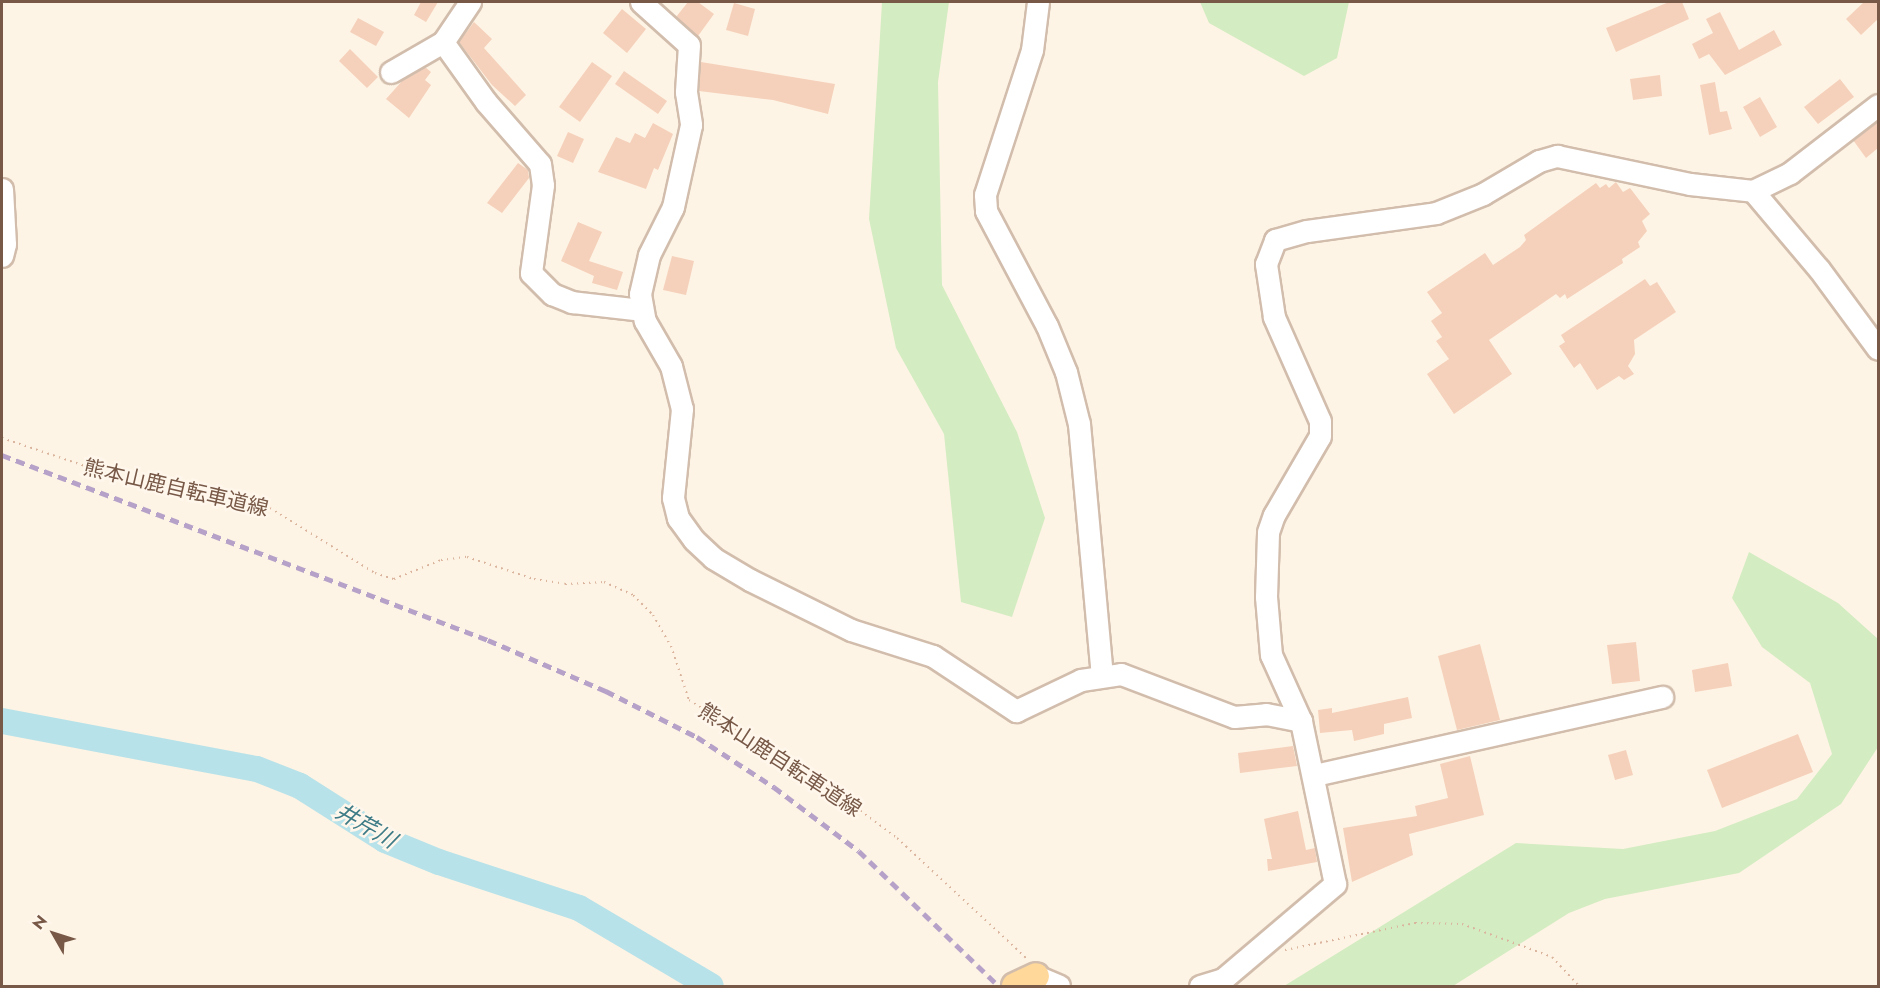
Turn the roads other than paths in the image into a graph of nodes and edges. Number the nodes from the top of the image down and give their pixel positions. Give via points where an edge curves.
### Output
1 (470, 2) edge
2 (641, 2) edge
3 (1038, 2) edge
4 (443, 42) junction
5 (391, 72) dead end
6 (1878, 105) edge
7 (2, 189) edge
8 (1754, 191) junction
9 (2, 256) edge
10 (642, 310) junction
11 (1878, 349) edge
12 (1102, 676) junction
13 (1662, 697) dead end
14 (1301, 721) junction
15 (1315, 775) junction
16 (1200, 987) edge

1 - 4 street
2 - 10 street via 689,45 686,92 691,126 672,207 649,255 640,294
3 - 12 street via 1032,50 985,195 986,212 1047,326 1066,372 1076,414 1090,522
4 - 5 street
4 - 10 street via 486,102 540,164 543,185 531,273 552,294 572,302
6 - 8 street via 1790,173
7 - 9 street
8 - 11 street
8 - 14 street via 1690,184 1557,156 1539,161 1483,194 1436,213 1307,231 1275,240 1266,264 1274,317 1320,421 1320,436 1268,532 1266,597 1271,654
10 - 12 street via 671,366 682,409 673,478 678,518 713,558 851,630 933,656 1016,711 1081,680
12 - 14 street via 1120,674 1234,717 1266,714
13 - 15 street
14 - 15 street
15 - 16 street via 1335,884 1223,979

